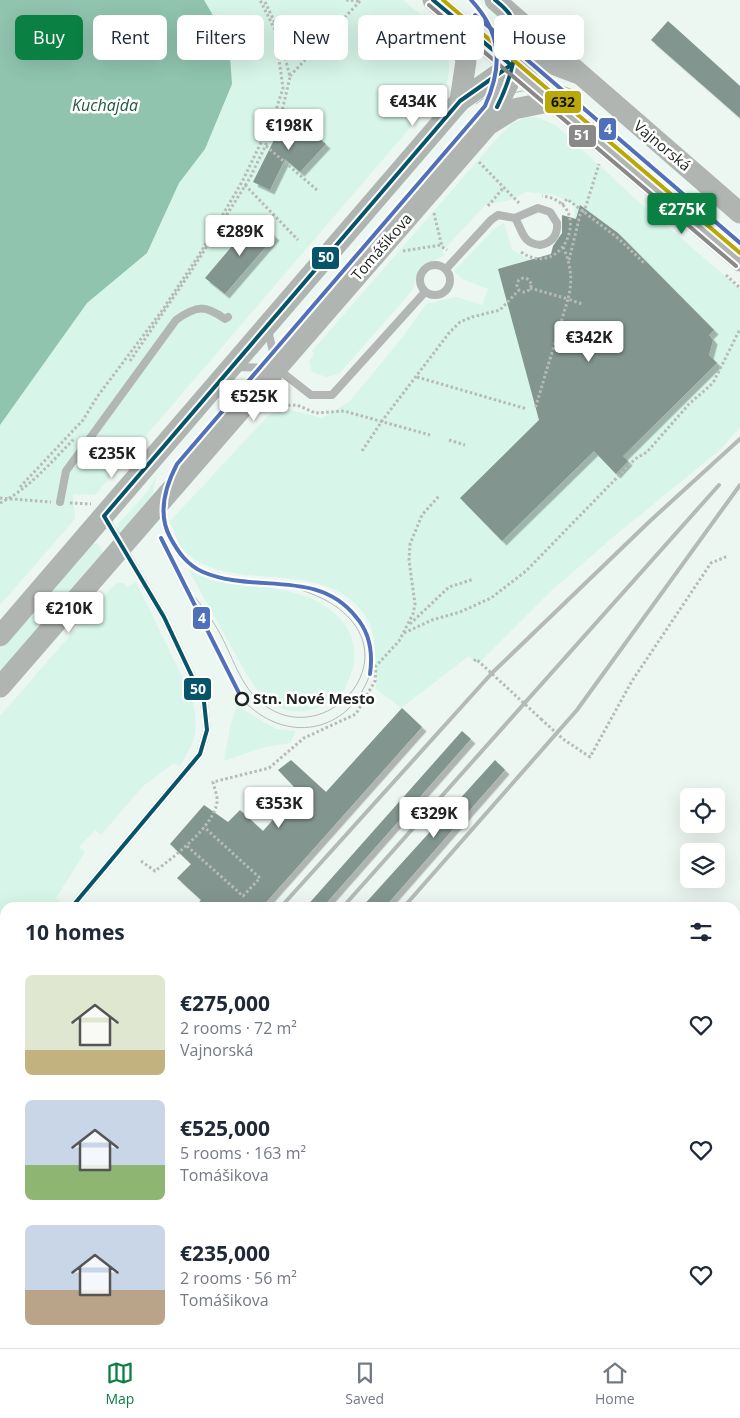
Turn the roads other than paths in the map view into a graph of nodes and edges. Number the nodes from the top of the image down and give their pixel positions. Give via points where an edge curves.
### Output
1 (433, 0) edge
2 (504, 6) edge
3 (450, 15) edge
4 (484, 43) edge
5 (466, 60) edge
6 (511, 65) junction
7 (576, 73) junction
8 (460, 101) junction
9 (553, 101) junction
10 (488, 125) junction
11 (740, 213) edge
12 (516, 218) junction
13 (740, 261) edge
14 (446, 269) junction
15 (425, 292) junction
16 (228, 318) dead end
17 (267, 325) junction
18 (230, 367) junction
19 (277, 368) junction
20 (60, 502) dead end
21 (104, 516) junction
22 (121, 545) junction
23 (0, 636) edge
24 (0, 686) edge
25 (76, 902) edge

1 - 3 main road
2 - 6 main road, Tomášikova via 513,30
2 - 7 main road, Vajnorská
4 - 6 main road
5 - 8 main road
6 - 7 main road via 550,63
6 - 8 main road
6 - 9 main road
6 - 10 main road, Tomášikova via 508,84
7 - 11 main road, Vajnorská
8 - 17 main road
9 - 10 main road, Tomášikova via 514,109
9 - 13 main road
10 - 19 main road, Tomášikova
12 - 12 lane via 523,237 534,245 546,244 556,236 557,223 545,209 532,210
12 - 14 lane via 498,215 491,220
14 - 15 lane via 450,280 446,290 436,295
14 - 15 lane via 434,265 424,270 420,281
15 - 19 lane via 332,395 311,396
16 - 20 lane via 225,320 209,308 190,310 176,320 66,471
17 - 18 main road
17 - 19 lane
18 - 19 lane
18 - 21 main road
19 - 22 main road, Tomášikova
21 - 22 lane
21 - 23 main road
22 - 24 main road, Tomášikova
22 - 25 lane via 186,660 204,702 207,730 200,754

